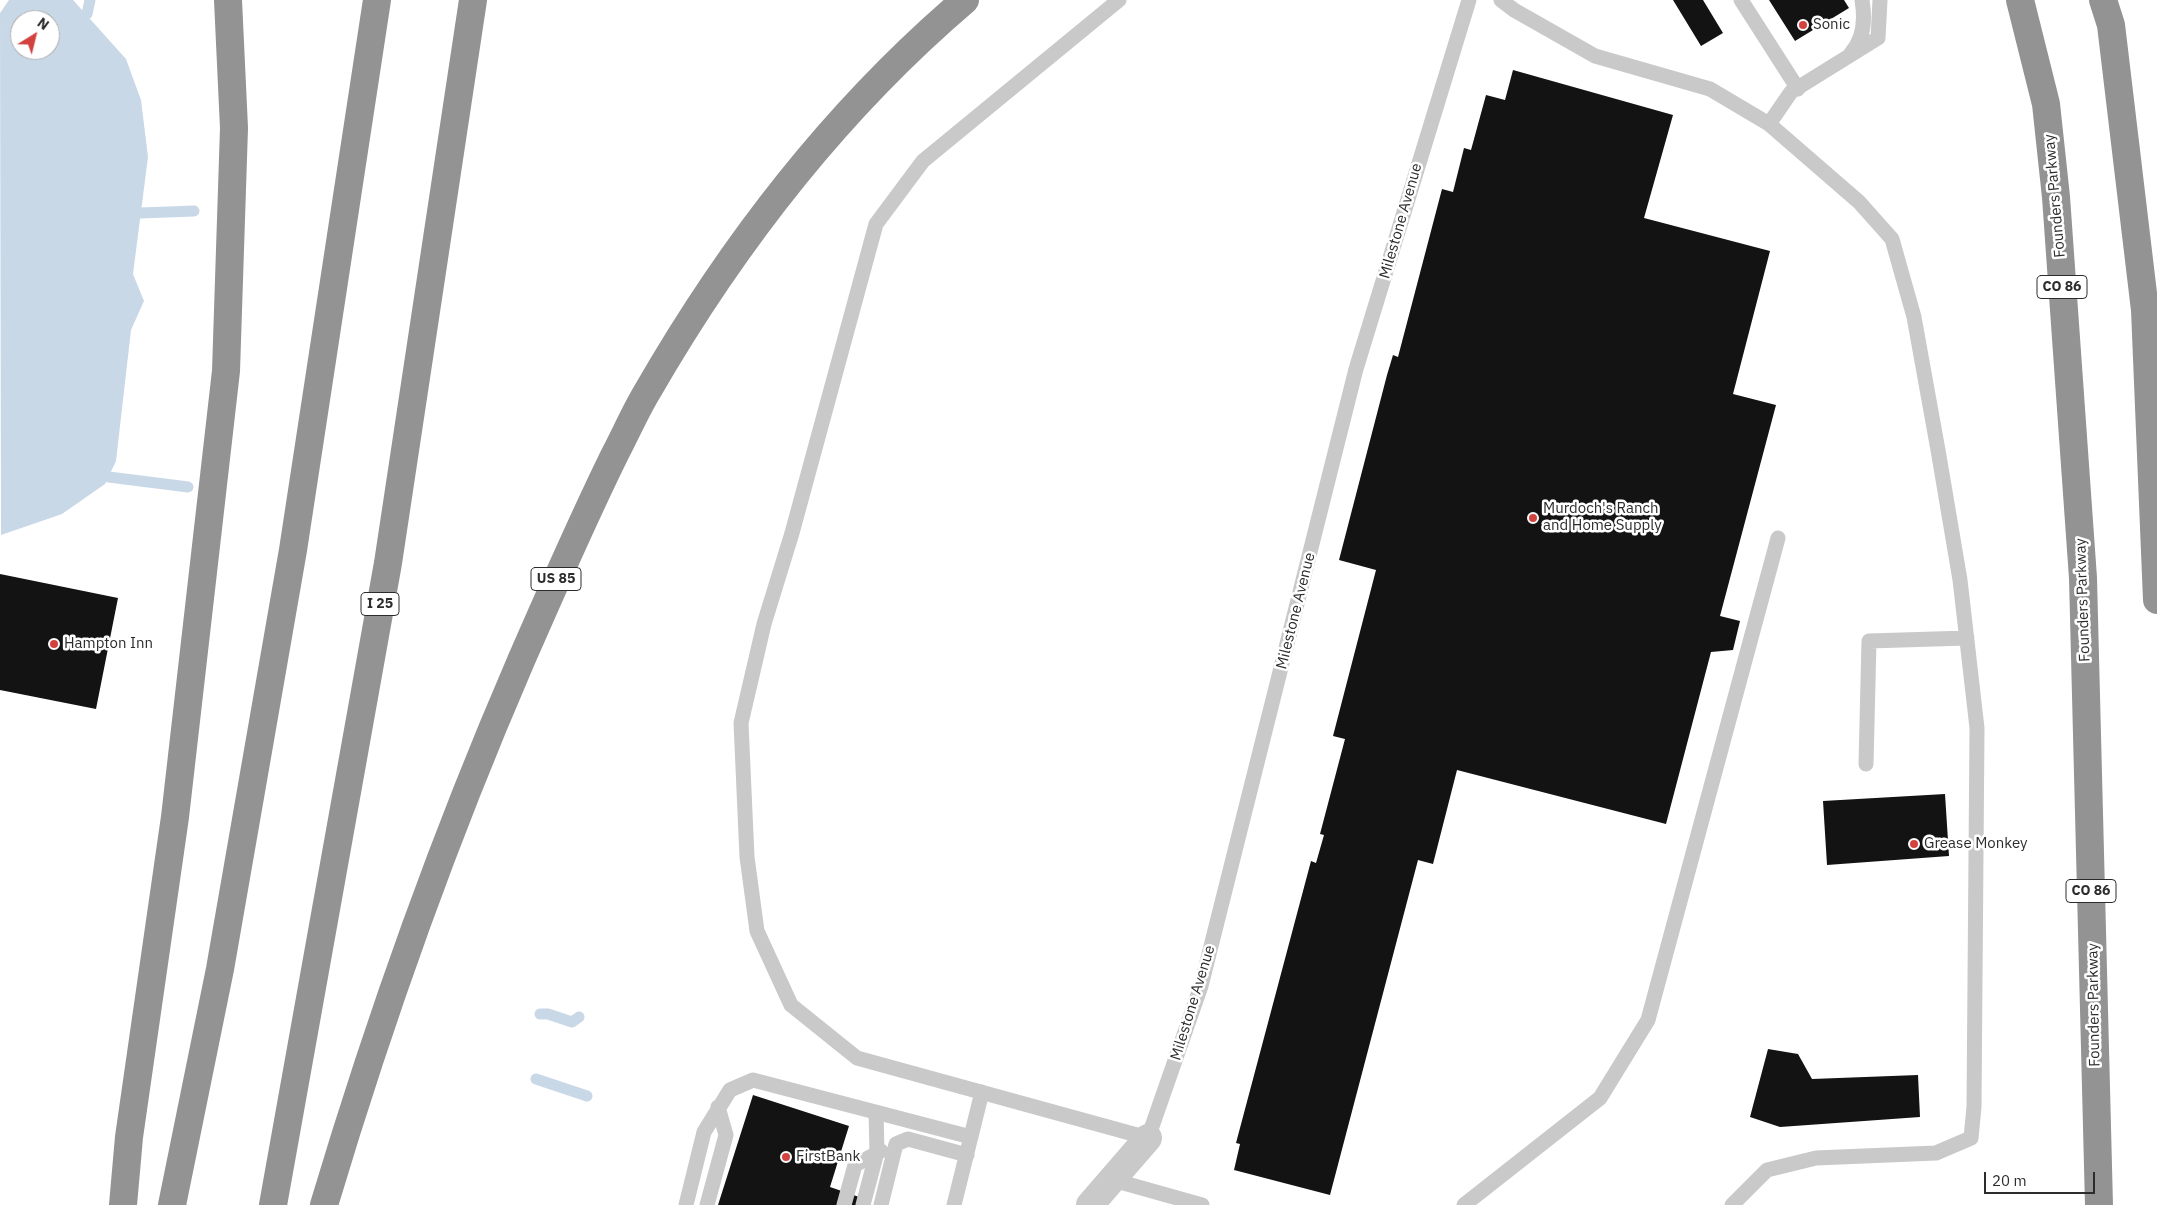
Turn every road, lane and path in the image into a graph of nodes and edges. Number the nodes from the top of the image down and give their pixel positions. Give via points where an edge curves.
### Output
1 (228, 0) edge
2 (377, 0) edge
3 (473, 0) edge
4 (965, 0) edge
5 (1118, 0) edge
6 (1469, 0) edge
7 (1501, 0) edge
8 (1741, 0) edge
9 (1862, 0) edge
10 (1880, 0) edge
11 (2020, 0) edge
12 (2103, 0) edge
13 (1845, 59) junction
14 (1798, 89) junction
15 (1769, 124) junction
16 (1778, 538) dead end
17 (2157, 600) edge
18 (1967, 638) junction
19 (1866, 764) dead end
20 (982, 1092) junction
21 (718, 1107) junction
22 (876, 1112) junction
23 (971, 1137) junction
24 (1148, 1138) junction
25 (896, 1144) junction
26 (877, 1152) junction
27 (966, 1155) junction
28 (1113, 1180) junction
29 (123, 1205) edge
30 (172, 1205) edge
31 (273, 1205) edge
32 (324, 1205) edge
33 (686, 1205) edge
34 (707, 1205) edge
35 (844, 1205) edge
36 (863, 1205) edge
37 (881, 1205) edge
38 (954, 1205) edge
39 (1090, 1205) edge
40 (1202, 1205) edge
41 (1464, 1205) edge
42 (1732, 1205) edge
43 (2099, 1205) edge

1 - 29 highway via 234,128 226,371 175,817 129,1137
2 - 30 highway via 293,550 220,969
3 - 31 highway, I 25 via 388,564
4 - 32 highway, US 85 via 929,30 850,111 780,192 706,294 645,394 579,526 482,751 406,954
5 - 20 lane via 923,160 876,224 764,624 741,723 748,857 757,931 791,1004 858,1058
6 - 24 lane, Milestone Avenue via 1356,369 1201,986
7 - 15 lane via 1595,56 1710,89
8 - 14 lane
9 - 13 lane via 1862,31 1856,47
10 - 13 lane via 1878,38
11 - 43 highway, Founders Parkway / CO 86 via 2046,104 2055,187 2082,568
12 - 17 highway via 2111,25 2145,310
13 - 14 lane
14 - 15 lane via 1791,92
15 - 18 lane via 1859,202 1892,239 1914,317
16 - 41 lane via 1648,1020 1600,1098
18 - 19 lane via 1869,641
18 - 42 lane via 1977,728 1974,1107 1971,1138 1936,1153 1816,1158 1768,1170
20 - 23 lane
20 - 24 lane
21 - 22 lane via 730,1090 753,1080
21 - 33 lane via 704,1132
21 - 34 lane via 726,1136
22 - 23 lane
22 - 26 lane
23 - 27 lane
24 - 28 street, Milestone Avenue
25 - 26 lane
25 - 27 lane via 908,1139
25 - 37 lane
26 - 35 lane via 855,1165
26 - 36 lane
27 - 38 lane
28 - 39 street, Milestone Avenue
28 - 40 lane

